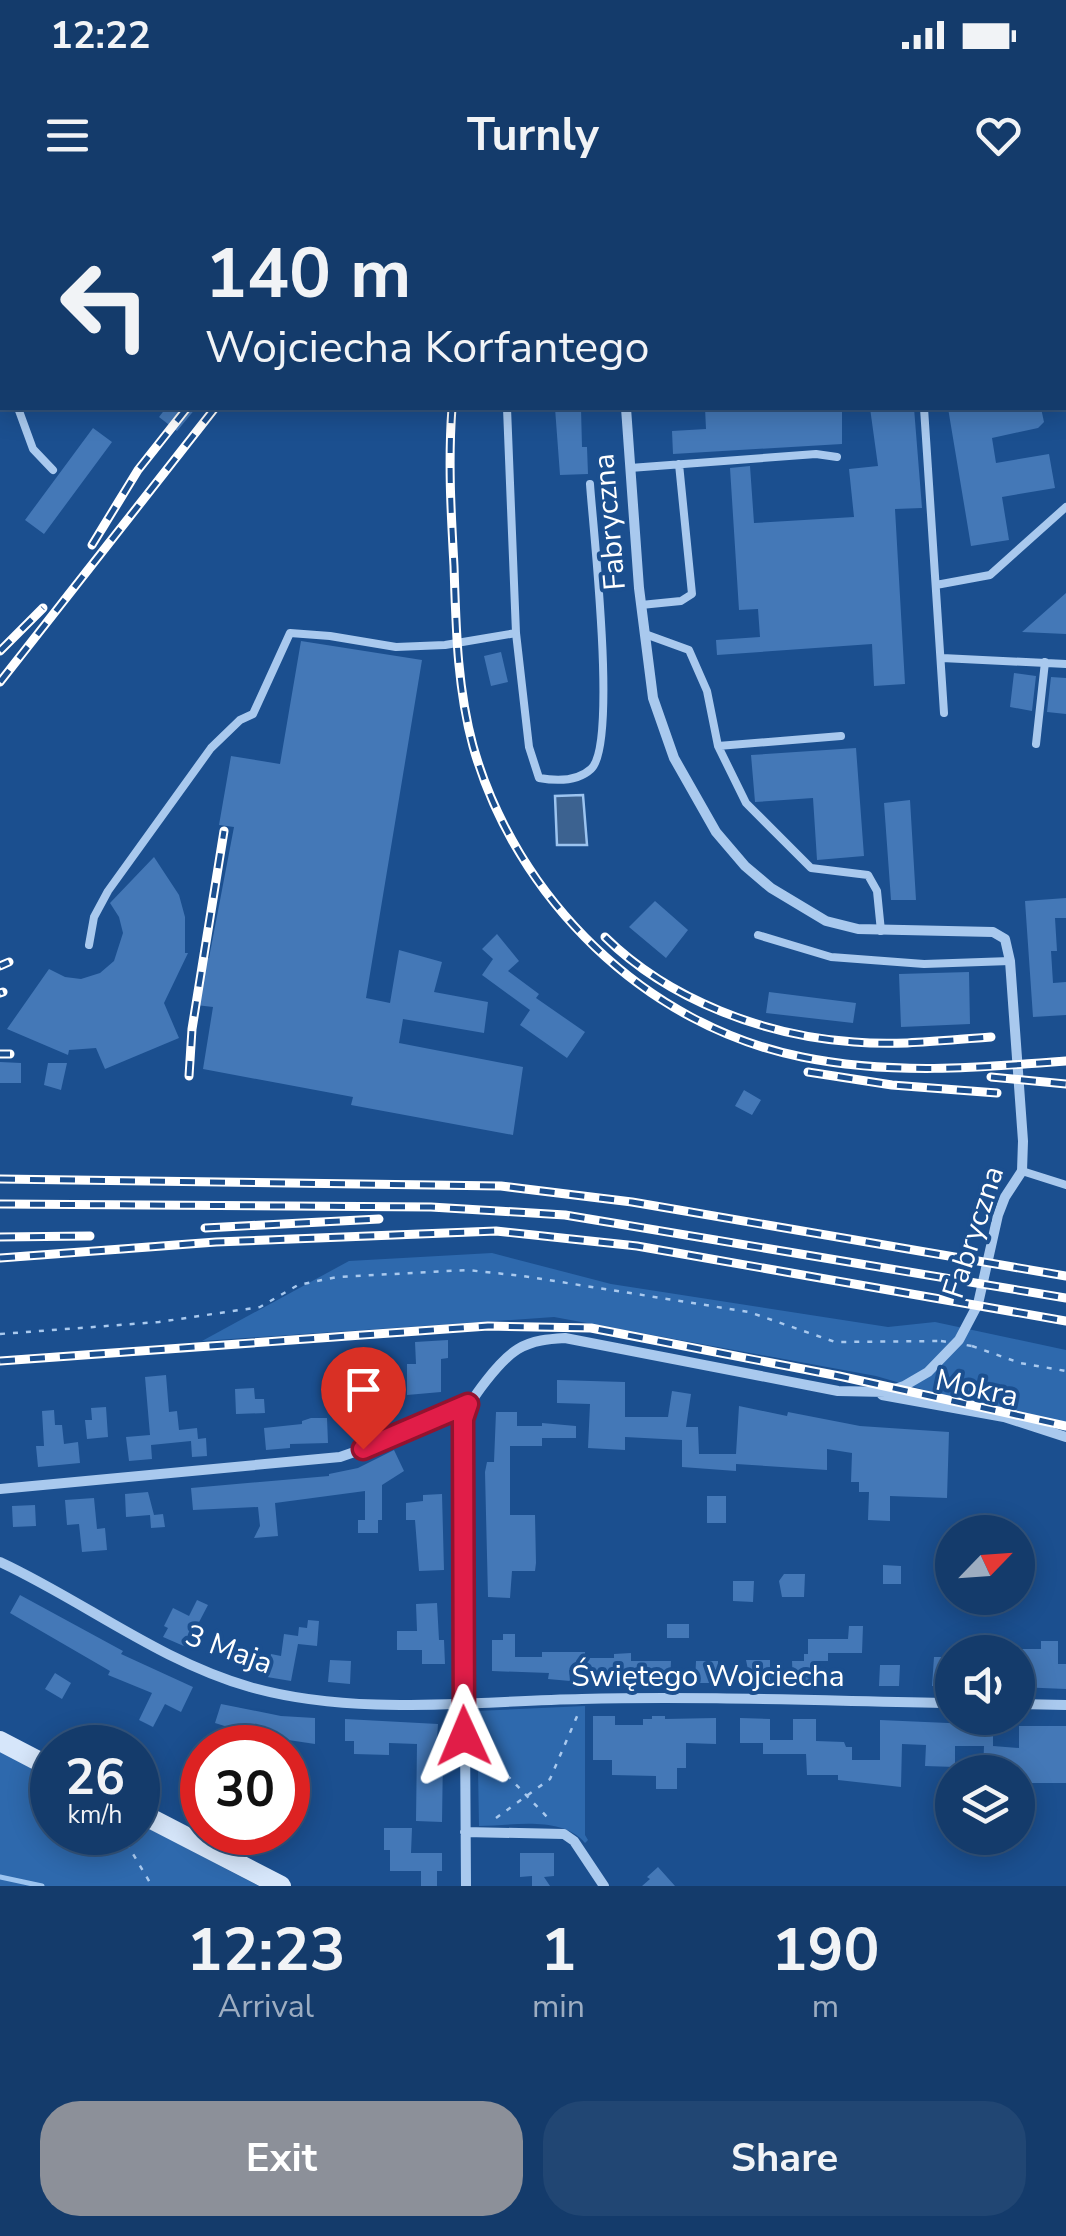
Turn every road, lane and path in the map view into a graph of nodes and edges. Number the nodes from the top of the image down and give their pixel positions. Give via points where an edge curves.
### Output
1 (19, 410) edge
2 (507, 410) edge
3 (626, 410) edge
4 (924, 410) edge
5 (837, 457) dead end
6 (679, 464) junction
7 (630, 468) junction
8 (53, 470) dead end
9 (590, 484) dead end
10 (1066, 507) edge
11 (936, 585) junction
12 (641, 604) junction
13 (516, 633) junction
14 (645, 634) junction
15 (942, 658) junction
16 (1045, 662) junction
17 (1066, 664) edge
18 (944, 713) dead end
19 (842, 736) dead end
20 (1036, 744) dead end
21 (718, 746) junction
22 (881, 930) junction
23 (758, 934) dead end
24 (89, 945) dead end
25 (1010, 961) junction
26 (1022, 1171) junction
27 (1066, 1185) edge
28 (0, 1334) edge
29 (1066, 1371) edge
30 (876, 1394) junction
31 (468, 1404) junction
32 (1066, 1437) edge
33 (0, 1489) edge
34 (0, 1562) edge
35 (584, 1699) junction
36 (463, 1703) junction
37 (935, 1703) edge
38 (1035, 1704) edge
39 (1066, 1705) edge
40 (0, 1741) edge
41 (476, 1742) dead end
42 (30, 1757) edge
43 (527, 1796) junction
44 (160, 1823) edge
45 (470, 1832) junction
46 (564, 1834) junction
47 (134, 1855) edge
48 (152, 1886) edge
49 (280, 1886) edge
50 (466, 1886) edge
51 (604, 1886) edge

1 - 8 lane via 33,449
2 - 13 lane
3 - 7 street, Fabryczna
4 - 11 lane
5 - 6 lane
6 - 7 lane
6 - 12 lane via 692,594
7 - 12 street, Fabryczna
9 - 13 lane via 606,714 599,758 577,777 538,778
10 - 11 lane via 990,575
11 - 15 lane
12 - 14 street, Fabryczna
13 - 24 lane via 396,646 290,634 253,714 211,748 108,891
14 - 21 lane via 689,650
14 - 22 street, Fabryczna via 653,698 674,758 716,832 796,906 826,921
15 - 16 lane
15 - 18 lane
16 - 17 lane
16 - 20 lane
19 - 21 lane
21 - 22 lane via 746,803 812,868 868,875 877,891
22 - 25 street, Fabryczna via 992,932 1005,939
23 - 25 lane via 831,957
25 - 26 street, Fabryczna
26 - 27 lane
26 - 30 street, Fabryczna via 1005,1196 978,1304 959,1340 928,1372
28 - 29 path, bridge via 260,1307 298,1285 337,1277 467,1270 748,1312 836,1342 941,1341
30 - 31 street, Fabryczna via 566,1338 516,1350
30 - 32 street, Mokra via 1004,1417
31 - 33 street via 340,1457
31 - 36 street
34 - 36 street, 3 Maja via 182,1660 252,1688 342,1702
35 - 36 street, Świętego Wojciecha
35 - 37 street, Świętego Wojciecha
35 - 43 path via 550,1779
36 - 45 street
38 - 39 street
40 - 42 street
41 - 43 path
43 - 45 path
43 - 46 path
44 - 49 street
45 - 46 street
45 - 50 street
46 - 51 street
47 - 48 path

